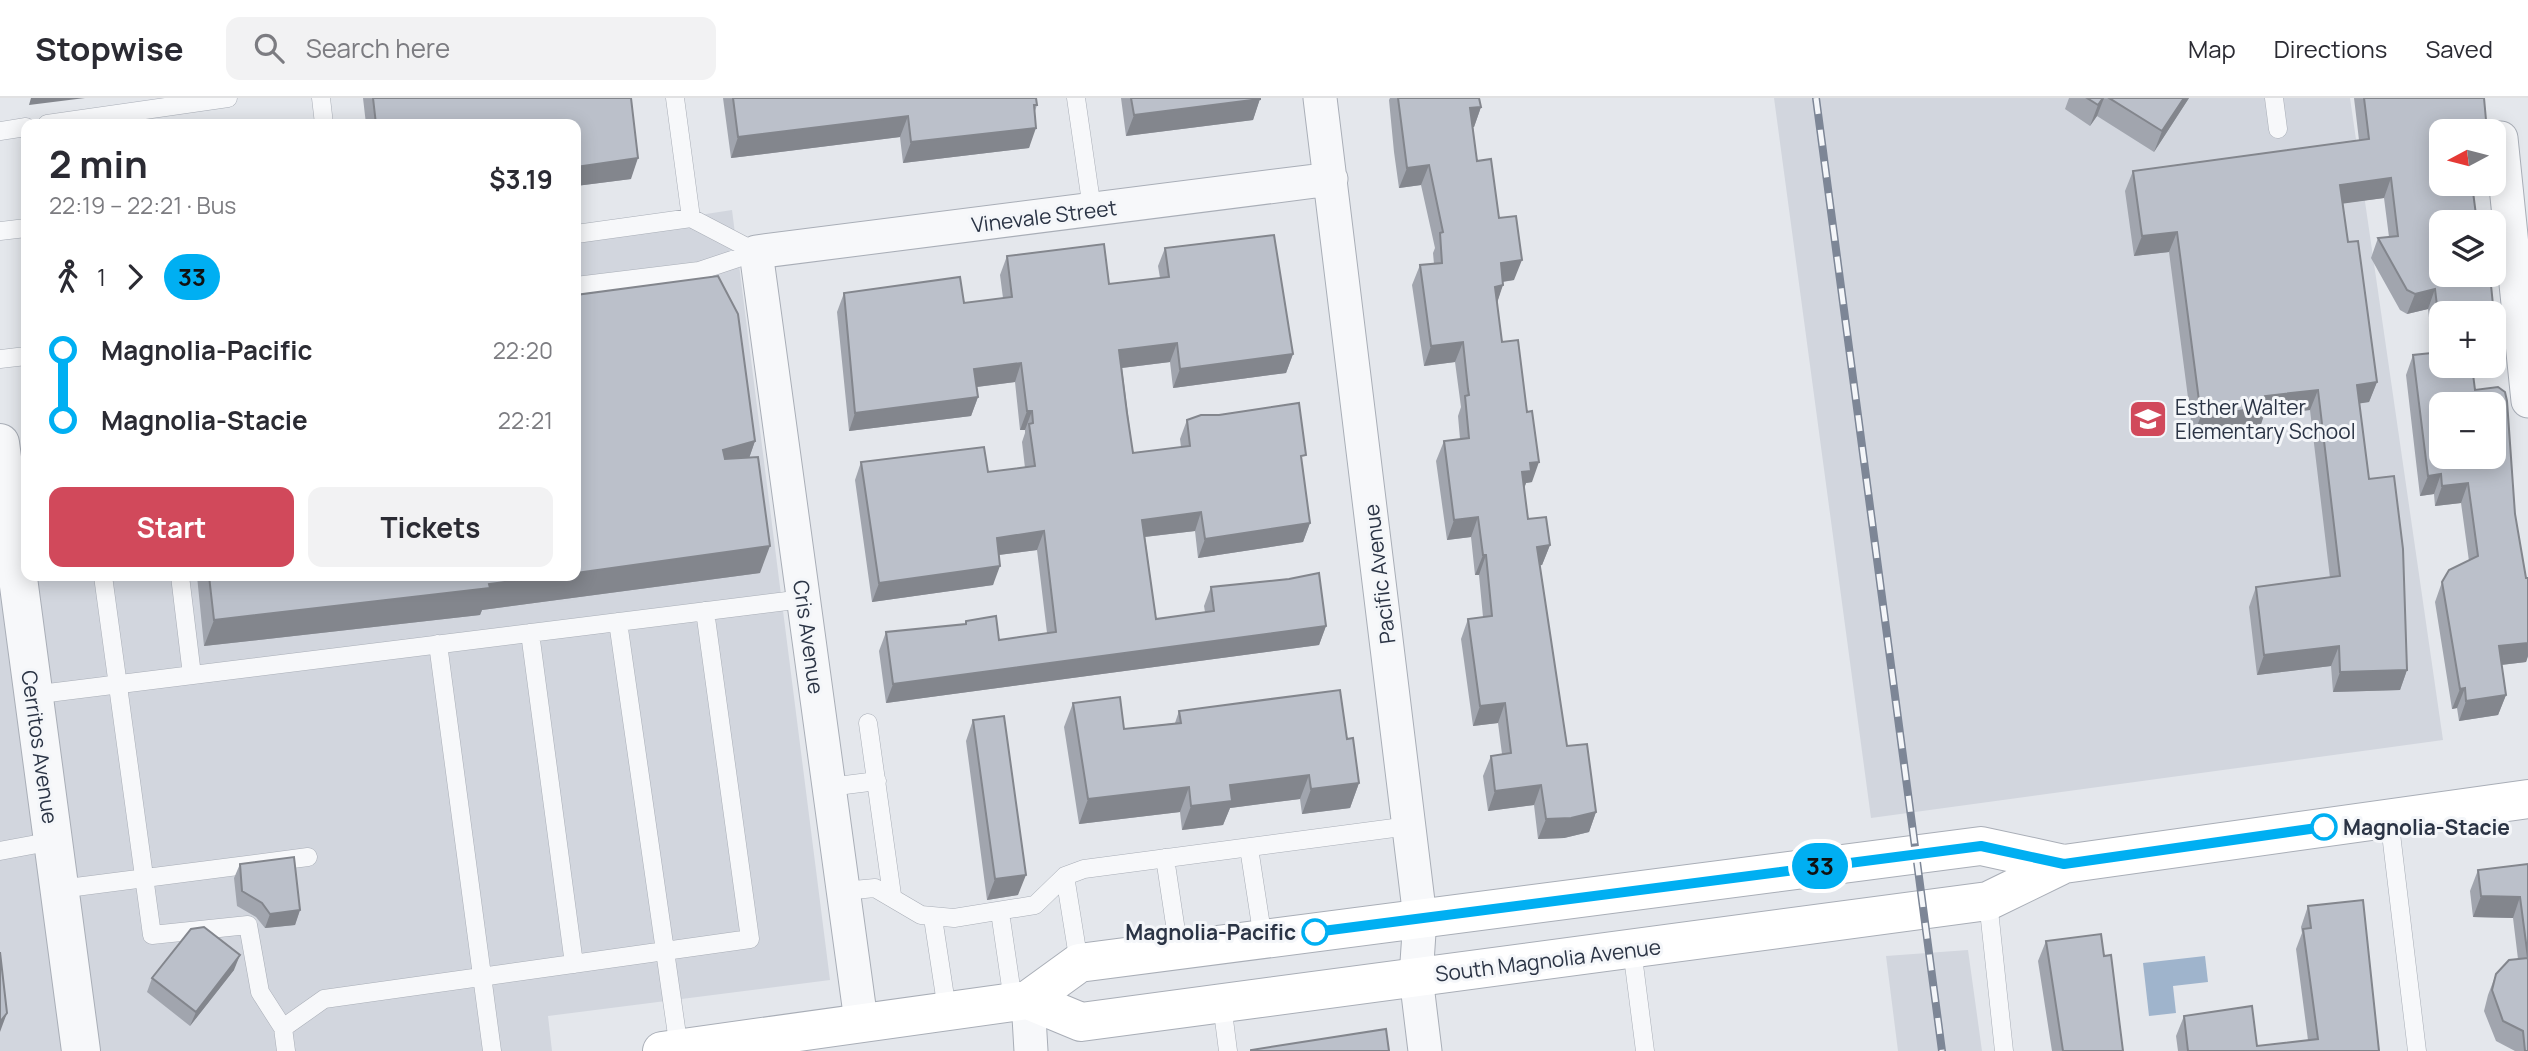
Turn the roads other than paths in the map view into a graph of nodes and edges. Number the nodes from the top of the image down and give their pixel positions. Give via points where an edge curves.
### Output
1 (321, 98) edge
2 (675, 98) edge
3 (1076, 98) edge
4 (1320, 98) edge
5 (2274, 98) edge
6 (216, 99) edge
7 (81, 119) edge
8 (323, 119) edge
9 (21, 128) edge
10 (2278, 128) dead end
11 (0, 131) edge
12 (1331, 179) junction
13 (2506, 187) edge
14 (1092, 209) junction
15 (691, 218) junction
16 (21, 229) edge
17 (0, 231) edge
18 (581, 233) edge
19 (756, 252) junction
20 (581, 285) edge
21 (21, 357) edge
22 (0, 359) edge
23 (2528, 401) edge
24 (0, 443) edge
25 (5, 514) edge
26 (8, 561) edge
27 (104, 581) edge
28 (181, 581) edge
29 (803, 599) junction
30 (705, 611) junction
31 (618, 622) junction
32 (530, 633) junction
33 (438, 644) junction
34 (192, 675) junction
35 (118, 684) junction
36 (32, 695) junction
37 (868, 723) dead end
38 (877, 781) junction
39 (829, 787) junction
40 (2528, 799) edge
41 (2389, 817) junction
42 (1409, 826) junction
43 (53, 841) junction
44 (1249, 848) junction
45 (0, 851) edge
46 (308, 857) dead end
47 (1165, 858) junction
48 (2064, 864) junction
49 (1065, 876) junction
50 (144, 878) junction
51 (60, 889) junction
52 (843, 891) junction
53 (892, 895) junction
54 (1988, 901) junction
55 (1000, 912) junction
56 (933, 918) junction
57 (1420, 918) junction
58 (1263, 939) junction
59 (1632, 949) junction
60 (665, 951) junction
61 (1179, 951) junction
62 (1079, 963) junction
63 (575, 964) junction
64 (482, 976) junction
65 (1416, 977) junction
66 (1020, 1001) junction
67 (1222, 1004) junction
68 (947, 1010) junction
69 (861, 1021) junction
70 (283, 1028) junction
71 (730, 1046) edge
72 (670, 1050) edge
73 (81, 1051) edge
74 (286, 1051) edge
75 (492, 1051) edge
76 (1031, 1051) edge
77 (1228, 1051) edge
78 (1425, 1051) edge
79 (1645, 1051) edge
80 (2004, 1051) edge
81 (2417, 1051) edge

1 - 8 lane
2 - 15 lane
3 - 14 lane
4 - 12 street, Pacific Avenue
5 - 10 lane
6 - 7 lane
9 - 11 lane
12 - 14 street, Vinevale Street
12 - 42 street, Pacific Avenue
13 - 23 street
14 - 19 street, Vinevale Street
15 - 18 lane
15 - 19 lane
16 - 17 lane
19 - 20 lane via 699,271
19 - 29 street, Cris Avenue
21 - 22 lane
24 - 25 street, Cerritos Avenue
25 - 26 street, Cerritos Avenue
26 - 36 street, Cerritos Avenue
27 - 35 lane
28 - 34 lane
29 - 30 lane
29 - 39 street, Cris Avenue
30 - 31 lane
30 - 60 lane via 750,939
31 - 32 lane
31 - 60 lane
32 - 33 lane
32 - 63 lane
33 - 34 lane
33 - 64 lane
34 - 35 lane
35 - 36 lane
35 - 50 lane
36 - 43 street, Cerritos Avenue
37 - 38 lane
38 - 39 lane
38 - 53 lane
39 - 52 street, Cris Avenue
40 - 41 main road, South Magnolia Avenue
41 - 48 main road, South Magnolia Avenue
41 - 81 lane
42 - 44 lane
42 - 57 street, Pacific Avenue
43 - 45 lane
43 - 51 street, Cerritos Avenue
44 - 47 lane
44 - 58 lane
46 - 50 lane
47 - 49 lane via 1084,869
47 - 61 lane
48 - 54 main road, South Magnolia Avenue
48 - 57 main road, South Magnolia Avenue via 1981,846
49 - 55 lane via 1035,905
49 - 62 lane
50 - 51 lane
50 - 70 lane via 152,935 248,925 260,992
51 - 73 street, Cerritos Avenue
52 - 53 lane via 875,888
52 - 69 street, Cris Avenue
53 - 56 lane via 908,908
54 - 59 main road, South Magnolia Avenue
54 - 80 lane
55 - 56 lane
55 - 66 lane
56 - 68 lane
57 - 58 main road, South Magnolia Avenue
57 - 65 street, Pacific Avenue
58 - 61 main road, South Magnolia Avenue
59 - 65 main road, South Magnolia Avenue
59 - 79 lane
60 - 63 lane
60 - 72 lane
61 - 62 main road, South Magnolia Avenue
62 - 66 main road, South Magnolia Avenue
63 - 64 lane
64 - 70 lane via 324,999
64 - 75 lane
65 - 67 main road, South Magnolia Avenue
65 - 78 street, Pacific Avenue
66 - 67 main road, South Magnolia Avenue via 1081,1022
66 - 68 main road, South Magnolia Avenue
66 - 76 street
67 - 77 lane
68 - 69 main road, South Magnolia Avenue
69 - 71 main road, South Magnolia Avenue
70 - 74 lane
71 - 72 main road, South Magnolia Avenue

